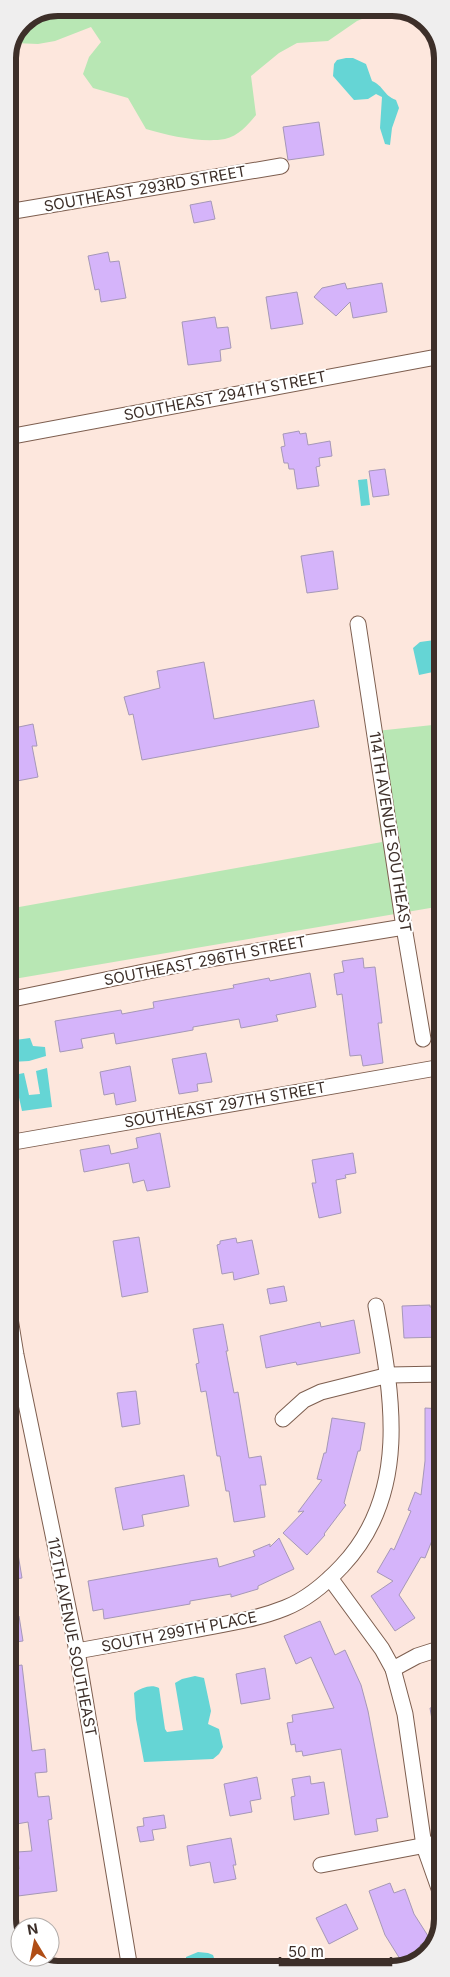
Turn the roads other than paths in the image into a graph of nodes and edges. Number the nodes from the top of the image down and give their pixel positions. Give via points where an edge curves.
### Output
1 (282, 166) dead end
2 (16, 211) edge
3 (434, 357) edge
4 (16, 436) edge
5 (358, 624) dead end
6 (404, 927) junction
7 (16, 998) edge
8 (423, 1039) dead end
9 (434, 1068) edge
10 (16, 1142) edge
11 (376, 1306) dead end
12 (16, 1374) edge
13 (434, 1374) edge
14 (389, 1375) junction
15 (283, 1418) dead end
16 (330, 1578) junction
17 (77, 1651) junction
18 (434, 1651) edge
19 (393, 1669) junction
20 (434, 1844) edge
21 (424, 1846) junction
22 (321, 1865) dead end
23 (434, 1874) edge
24 (129, 1961) edge

1 - 2 street, SOUTHEAST 293RD STREET
3 - 4 street, SOUTHEAST 294TH STREET
5 - 6 street, 114TH AVENUE SOUTHEAST
6 - 7 street, SOUTHEAST 296TH STREET via 206,959
6 - 8 street, 114TH AVENUE SOUTHEAST
9 - 10 street, SOUTHEAST 297TH STREET
11 - 14 street, SOUTH 299TH PLACE
12 - 17 street, 112TH AVENUE SOUTHEAST
13 - 14 street
14 - 15 street via 321,1392 304,1400
14 - 16 street, SOUTH 299TH PLACE via 392,1437 384,1494 351,1557
16 - 17 street, SOUTH 299TH PLACE via 302,1599 264,1615
16 - 19 street
17 - 24 street, 112TH AVENUE SOUTHEAST
18 - 19 street
19 - 21 street via 405,1714
20 - 21 street
21 - 22 street
21 - 23 street

